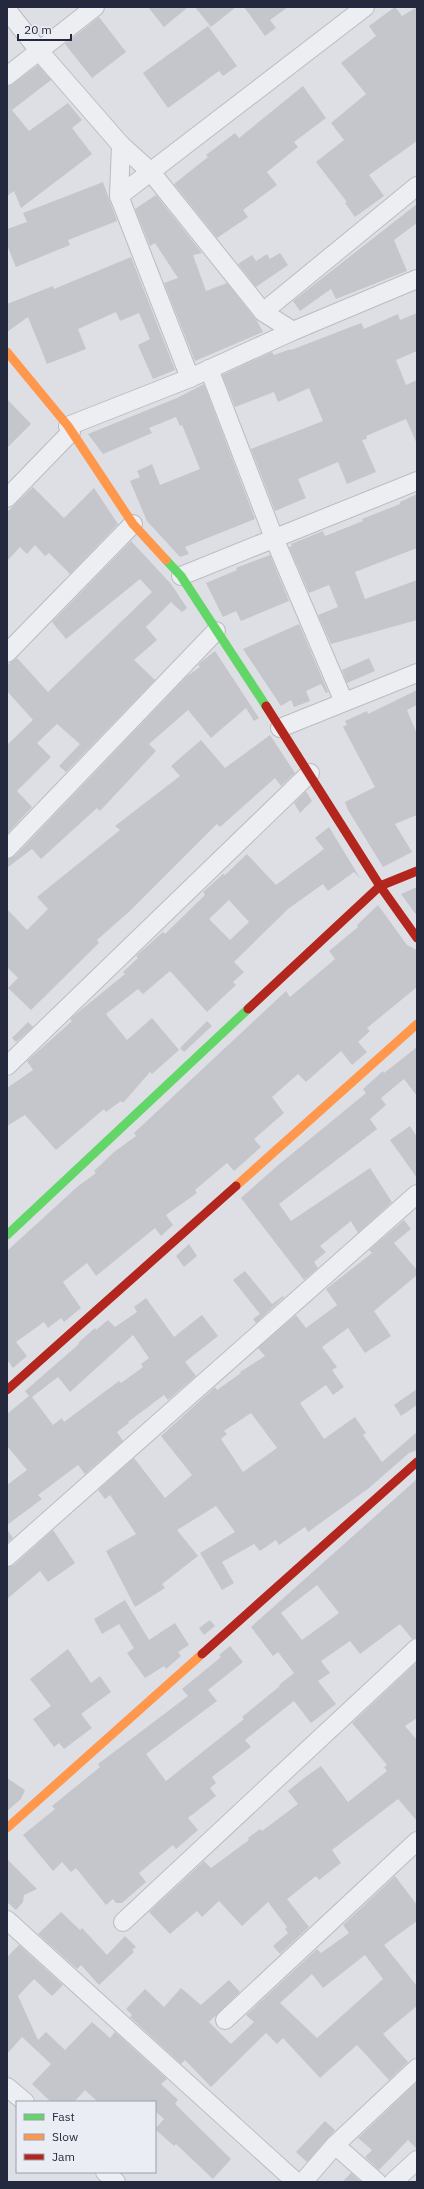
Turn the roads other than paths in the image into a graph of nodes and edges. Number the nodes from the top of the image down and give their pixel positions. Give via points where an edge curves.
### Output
1 (95, 7) edge
2 (365, 7) edge
3 (7, 10) edge
4 (40, 52) junction
5 (7, 76) edge
6 (121, 144) junction
7 (151, 172) junction
8 (417, 186) edge
9 (119, 196) junction
10 (417, 278) edge
11 (263, 312) junction
12 (293, 331) junction
13 (7, 352) edge
14 (209, 369) junction
15 (190, 378) junction
16 (69, 429) junction
17 (417, 481) edge
18 (7, 498) edge
19 (134, 524) junction
20 (274, 538) junction
21 (181, 576) junction
22 (216, 631) junction
23 (7, 653) edge
24 (417, 673) edge
25 (344, 702) junction
26 (280, 728) junction
27 (310, 773) junction
28 (7, 849) edge
29 (417, 871) edge
30 (380, 886) junction
31 (417, 938) edge
32 (417, 1024) edge
33 (7, 1066) edge
34 (417, 1194) edge
35 (7, 1235) edge
36 (7, 1390) edge
37 (417, 1462) edge
38 (7, 1556) edge
39 (417, 1648) edge
40 (7, 1828) edge
41 (417, 1841) edge
42 (7, 1920) edge
43 (124, 1922) dead end
44 (225, 2020) dead end
45 (417, 2068) edge
46 (7, 2087) edge
47 (24, 2101) edge
48 (335, 2145) junction
49 (417, 2160) edge
50 (106, 2173) edge
51 (116, 2182) edge
52 (296, 2182) edge
53 (303, 2182) edge
54 (377, 2182) edge
55 (394, 2182) edge

1 - 4 street
2 - 7 street
3 - 4 street
4 - 5 street
4 - 6 street
6 - 7 street
6 - 9 street
7 - 9 street
7 - 11 street
8 - 11 street
9 - 15 street
10 - 12 street
11 - 12 street
12 - 14 street
13 - 16 street
14 - 15 street
14 - 20 street
15 - 16 street
16 - 18 street
16 - 19 street
17 - 20 street
19 - 21 street
19 - 23 street
20 - 21 street
20 - 25 street
21 - 22 street
22 - 26 street
22 - 28 street
24 - 25 street
25 - 26 street
26 - 27 street
27 - 30 street
27 - 33 street
29 - 30 street
30 - 31 street
30 - 35 street
32 - 36 street
34 - 38 street
37 - 40 street
39 - 43 street
41 - 44 street
42 - 52 street
45 - 48 street
46 - 47 street
48 - 53 street
48 - 54 street
49 - 55 street
50 - 51 street

